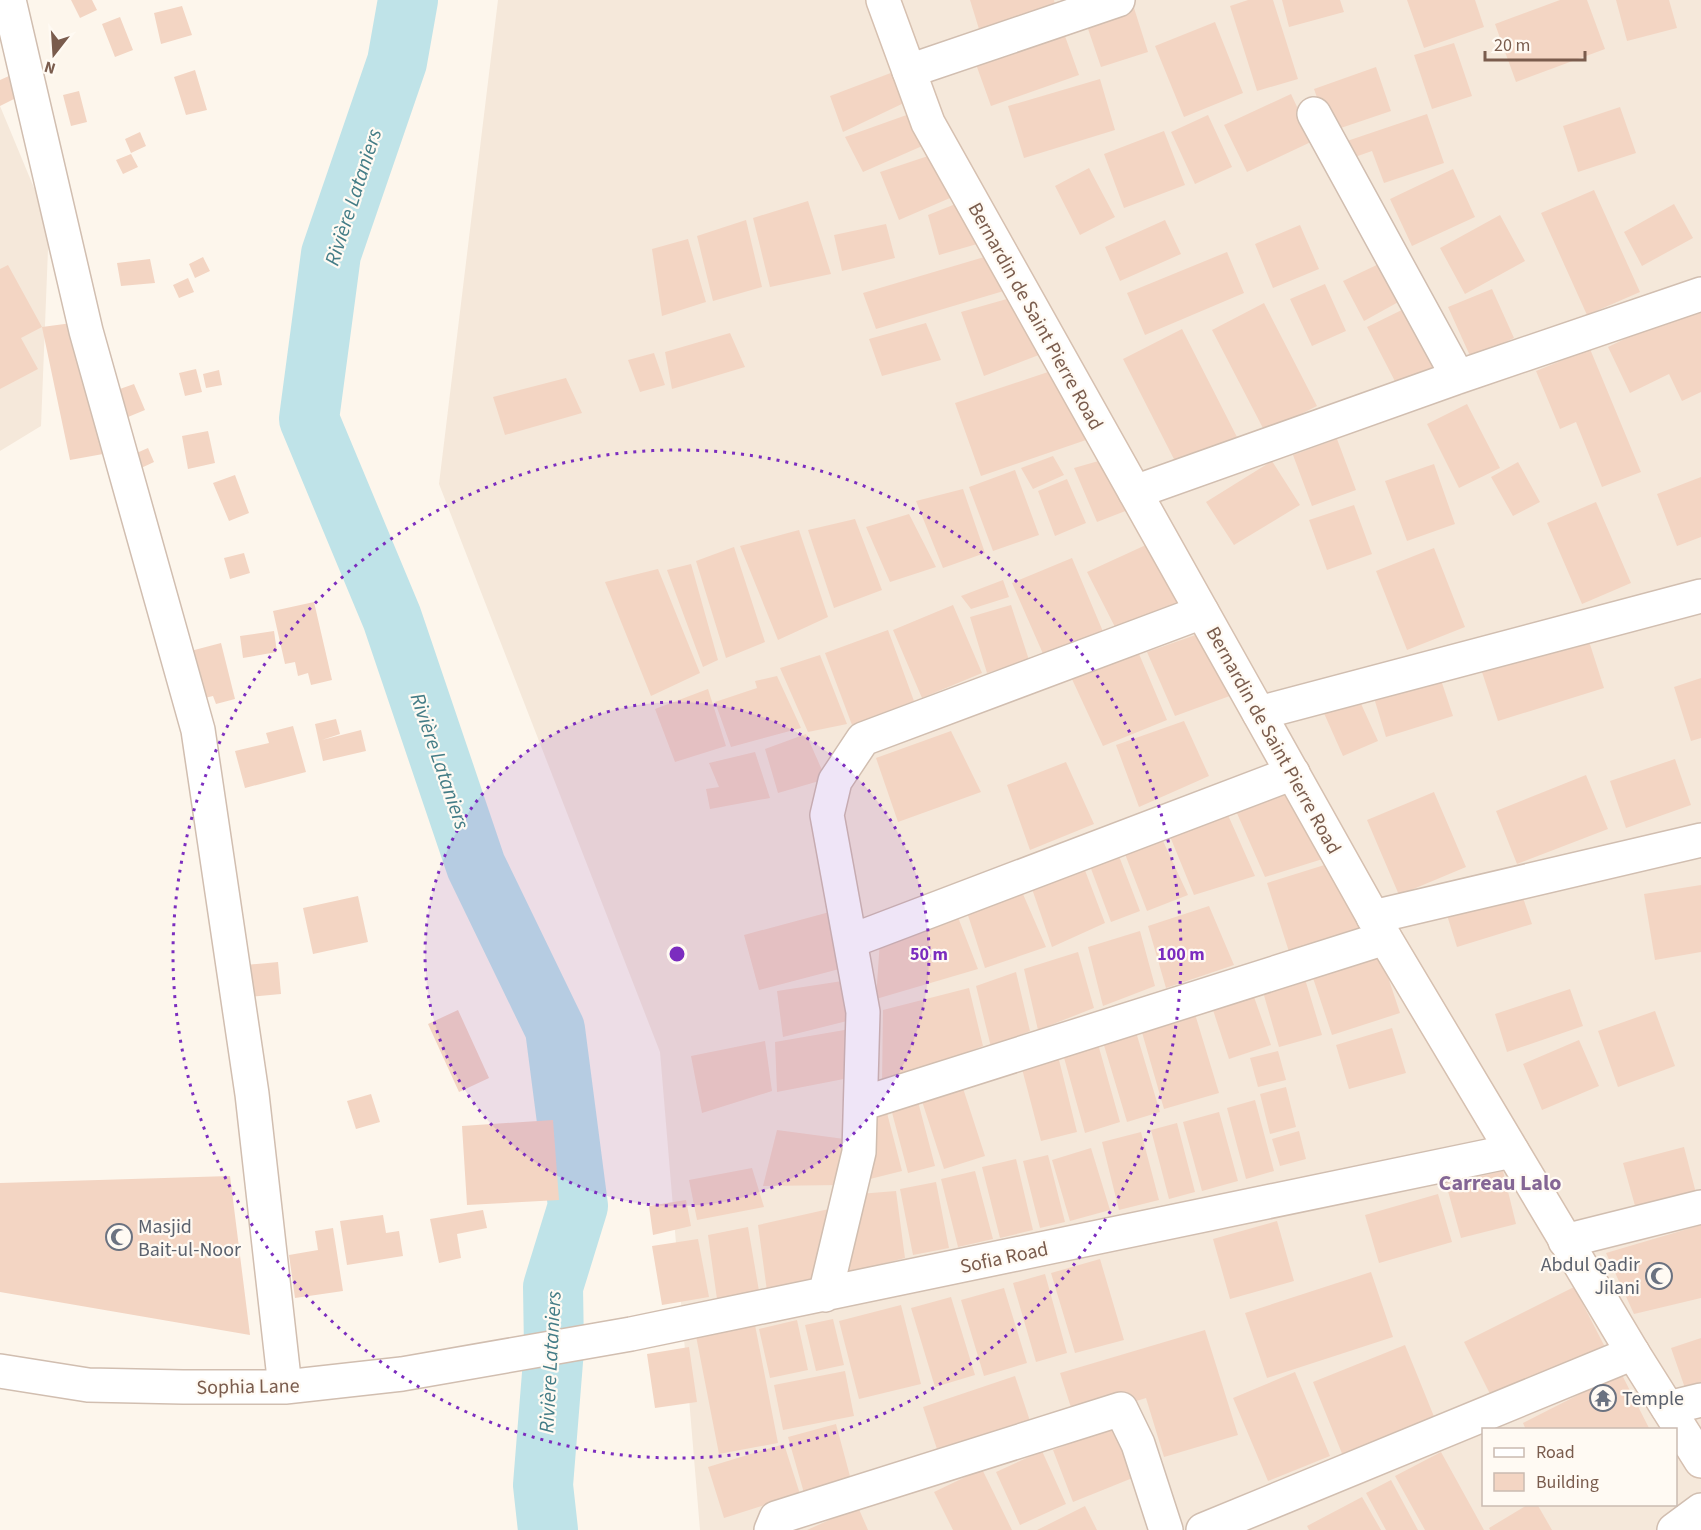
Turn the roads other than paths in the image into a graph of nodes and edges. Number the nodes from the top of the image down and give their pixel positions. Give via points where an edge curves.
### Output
1 (9, 0) edge
2 (883, 0) edge
3 (1118, 0) edge
4 (909, 71) junction
5 (1314, 114) dead end
6 (1701, 294) edge
7 (1458, 377) junction
8 (1134, 492) junction
9 (1701, 596) edge
10 (1202, 612) junction
11 (1259, 713) junction
12 (1293, 773) junction
13 (1697, 850) edge
14 (1379, 927) junction
15 (851, 941) junction
16 (861, 1104) junction
17 (1512, 1151) junction
18 (1701, 1208) edge
19 (1565, 1240) junction
20 (825, 1295) junction
21 (1633, 1353) junction
22 (496, 1358) joint
23 (0, 1371) edge
24 (285, 1387) junction
25 (1701, 1400) edge
26 (1668, 1408) junction
27 (1701, 1461) edge
28 (1701, 1510) edge
29 (771, 1530) edge
30 (1166, 1530) edge
31 (1203, 1530) edge
32 (1674, 1530) edge

1 - 24 street via 86,331 198,730 252,1094
2 - 4 street, Bernardin de Saint Pierre Road
3 - 4 street
4 - 8 street, Bernardin de Saint Pierre Road via 928,123
5 - 7 street
6 - 7 street
7 - 8 street
8 - 10 street, Bernardin de Saint Pierre Road
9 - 11 street
10 - 11 street, Bernardin de Saint Pierre Road
10 - 15 street via 863,738 835,781 827,815
11 - 12 street, Bernardin de Saint Pierre Road
12 - 14 street, Bernardin de Saint Pierre Road
12 - 15 street
13 - 14 street
14 - 16 street
14 - 17 street, Bernardin de Saint Pierre Road
15 - 16 street via 863,1012
16 - 20 street via 859,1152
17 - 19 street, Bernardin de Saint Pierre Road
17 - 20 street, Sofia Road
18 - 19 street
19 - 21 street, Bernardin de Saint Pierre Road
20 - 22 street, Sofia Road
21 - 26 street, Bernardin de Saint Pierre Road
21 - 31 street
22 - 24 street, Sophia Lane via 402,1374
23 - 24 street, Sophia Lane via 88,1385
25 - 26 street
26 - 27 street, Bernardin de Saint Pierre Road
28 - 32 street
29 - 30 street via 776,1518 1121,1410 1138,1444

